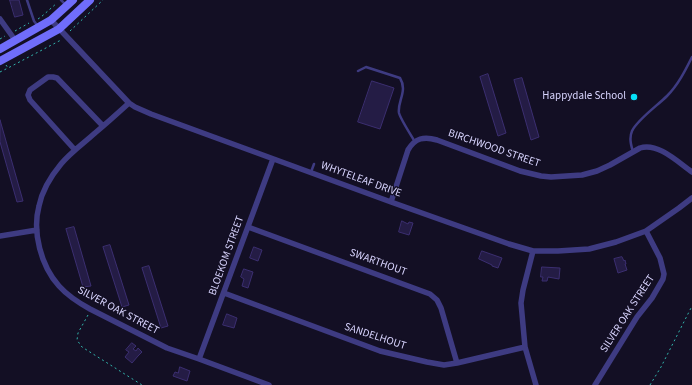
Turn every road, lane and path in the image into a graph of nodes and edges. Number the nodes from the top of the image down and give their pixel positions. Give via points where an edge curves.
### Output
1 (27, 0) edge
2 (90, 0) edge
3 (67, 2) edge
4 (0, 19) edge
5 (51, 20) junction
6 (38, 27) junction
7 (59, 28) junction
8 (15, 40) junction
9 (0, 49) edge
10 (692, 57) edge
11 (0, 61) edge
12 (8, 68) dead end
13 (358, 71) dead end
14 (0, 72) edge
15 (129, 103) junction
16 (103, 126) junction
17 (415, 142) junction
18 (76, 150) junction
19 (633, 152) junction
20 (273, 159) junction
21 (314, 164) dead end
22 (692, 172) edge
23 (311, 173) junction
24 (692, 198) edge
25 (391, 202) junction
26 (248, 227) junction
27 (37, 230) junction
28 (646, 231) junction
29 (0, 236) edge
30 (533, 251) junction
31 (224, 294) junction
32 (692, 306) edge
33 (90, 309) junction
34 (525, 347) junction
35 (199, 359) junction
36 (457, 363) junction
37 (142, 385) edge
38 (269, 385) edge
39 (536, 385) edge
40 (595, 385) edge
41 (650, 385) edge

1 - 6 lane
2 - 7 street
3 - 5 street
4 - 8 street
5 - 6 street
5 - 7 street, WHYTELEAF DRIVE
6 - 8 street
7 - 11 street
7 - 15 street, WHYTELEAF DRIVE
8 - 9 street
10 - 19 lane via 672,90 632,130 630,139
12 - 14 path
13 - 17 lane via 366,68 400,78 403,87 399,114
15 - 16 street, SILVER OAK STREET
15 - 20 street, WHYTELEAF DRIVE via 151,114
16 - 18 street, SILVER OAK STREET
16 - 18 street via 57,78 48,77 30,90 30,100
17 - 19 street, BIRCHWOOD STREET via 431,138 520,171 551,177 582,175 597,171
17 - 25 street via 408,150
18 - 27 street, SILVER OAK STREET via 62,163 49,181 39,206
19 - 22 street, BIRCHWOOD STREET via 644,147 657,149
20 - 23 street, WHYTELEAF DRIVE
20 - 26 street, BLOEKOM STREET
21 - 23 lane
23 - 25 street, WHYTELEAF DRIVE
24 - 28 street, WHYTELEAF DRIVE
25 - 30 street, WHYTELEAF DRIVE
26 - 31 street, BLOEKOM STREET
26 - 36 street, SWARTHOUT via 430,294 442,308
27 - 29 street
27 - 33 street, SILVER OAK STREET via 42,258 51,276 69,296
28 - 30 street, WHYTELEAF DRIVE via 589,249
28 - 40 street, SILVER OAK STREET via 660,258 663,279
30 - 34 street via 522,296
31 - 35 street, BLOEKOM STREET
31 - 36 street, SANDELHOUT via 380,351 444,365
32 - 41 path
33 - 35 street, SILVER OAK STREET via 167,348
33 - 37 path via 77,340 82,347
34 - 36 street, SANDELHOUT
34 - 39 street
35 - 38 street, SILVER OAK STREET

